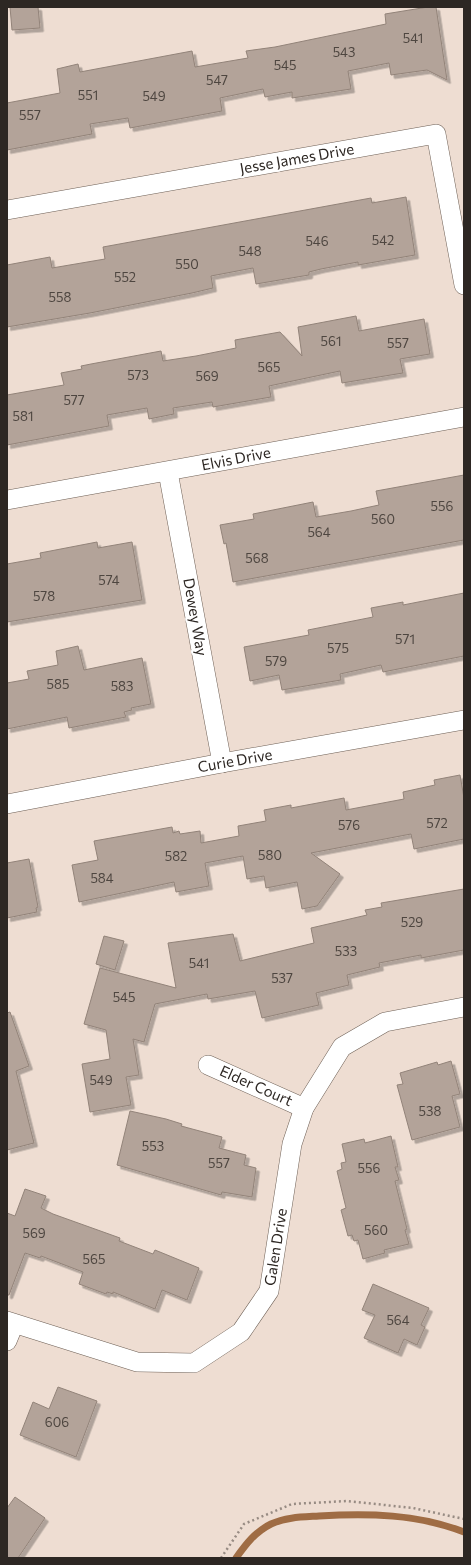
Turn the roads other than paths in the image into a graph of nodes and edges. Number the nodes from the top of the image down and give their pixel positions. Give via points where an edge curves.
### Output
1 (7, 210) edge
2 (464, 285) edge
3 (464, 417) edge
4 (168, 472) junction
5 (7, 500) edge
6 (464, 720) edge
7 (222, 763) junction
8 (7, 804) edge
9 (464, 1007) edge
10 (208, 1065) dead end
11 (304, 1108) junction
12 (9, 1328) edge

1 - 2 street, Jesse James Drive via 436,134
3 - 4 street, Elvis Drive
4 - 5 street, Elvis Drive
4 - 7 street, Dewey Way
6 - 7 street, Curie Drive
7 - 8 street, Curie Drive
9 - 11 street, Galen Drive via 385,1022 342,1047
10 - 11 street, Elder Court
11 - 12 street, Galen Drive via 292,1144 269,1291 241,1332 194,1363 136,1362

